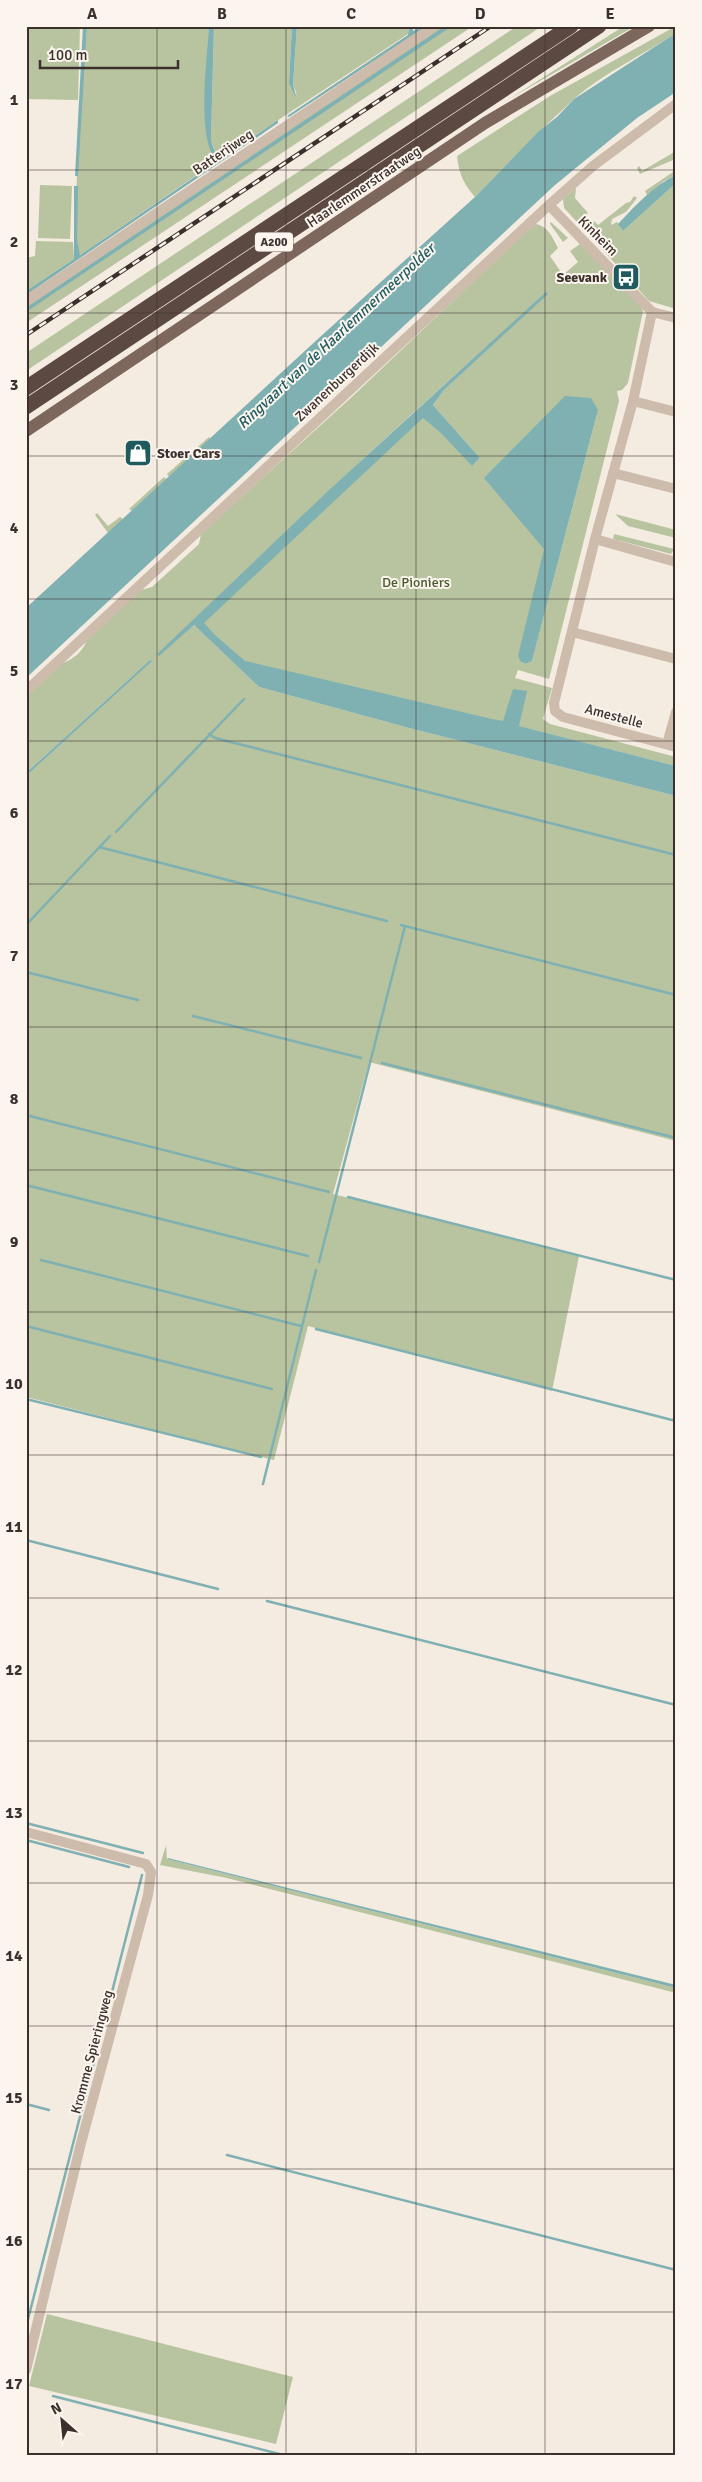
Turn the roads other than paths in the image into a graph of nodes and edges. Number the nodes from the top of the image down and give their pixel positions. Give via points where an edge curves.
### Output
1 (435, 26) edge
2 (571, 26) edge
3 (599, 26) edge
4 (649, 26) edge
5 (676, 104) edge
6 (549, 205) junction
7 (26, 301) edge
8 (652, 312) junction
9 (676, 318) edge
10 (26, 388) edge
11 (633, 401) junction
12 (26, 407) edge
13 (676, 412) edge
14 (26, 432) edge
15 (613, 472) junction
16 (676, 489) edge
17 (595, 539) junction
18 (676, 562) edge
19 (572, 632) junction
20 (676, 659) edge
21 (26, 691) edge
22 (676, 712) edge
23 (671, 746) edge
24 (26, 1832) edge
25 (26, 2370) edge

1 - 7 street, Batterijweg
2 - 10 highway, A200
3 - 12 highway, A200
4 - 14 main road, Haarlemmerstraatweg via 485,124
5 - 6 street, Zwanenburgerdijk via 594,166
6 - 8 street, Kinheim
6 - 21 street, Zwanenburgerdijk
8 - 9 street
8 - 11 street
11 - 13 street
11 - 15 street
15 - 16 street
15 - 17 street
17 - 18 street
17 - 19 street
19 - 20 street
19 - 23 street, Amestelle via 556,687 555,711 563,717
22 - 23 street, Amestelle
24 - 25 street, Kromme Spieringweg via 146,1864 152,1872

